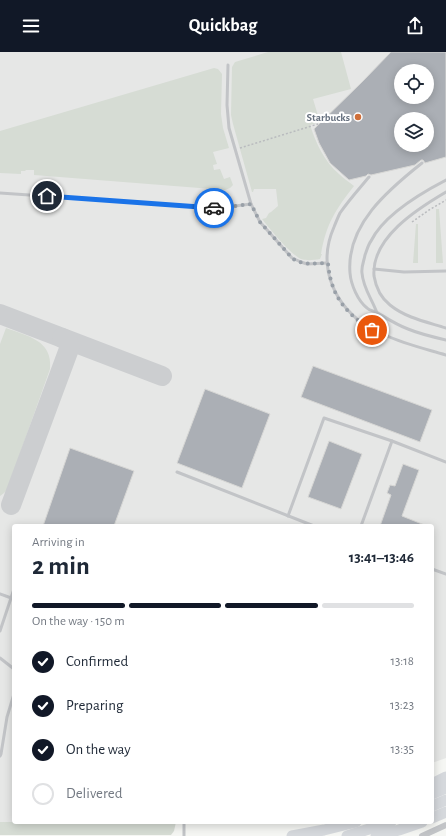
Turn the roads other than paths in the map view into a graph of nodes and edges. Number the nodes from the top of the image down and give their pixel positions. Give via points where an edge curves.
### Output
1 (228, 64) dead end
2 (422, 163) dead end
3 (369, 177) dead end
4 (446, 180) edge
5 (0, 192) edge
6 (446, 192) edge
7 (251, 204) junction
8 (328, 263) junction
9 (374, 269) junction
10 (446, 271) edge
11 (377, 312) junction
12 (446, 328) edge
13 (446, 340) edge
14 (446, 355) edge
15 (392, 441) junction
16 (446, 462) edge
17 (177, 472) dead end
18 (288, 516) junction
19 (309, 524) edge
20 (362, 524) edge
21 (434, 571) edge
22 (446, 574) edge
23 (0, 594) edge
24 (12, 598) edge
25 (0, 631) edge
26 (0, 658) edge
27 (12, 667) edge
28 (12, 701) edge
29 (0, 756) edge
30 (446, 777) edge
31 (434, 783) edge
32 (446, 788) edge
33 (434, 793) edge
34 (446, 800) edge
35 (434, 805) edge
36 (446, 812) edge
37 (434, 817) edge
38 (184, 824) edge
39 (320, 824) edge
40 (347, 824) edge
41 (385, 824) edge
42 (416, 824) edge
43 (446, 825) edge
44 (308, 833) junction
45 (430, 834) edge
46 (184, 836) edge
47 (292, 836) edge
48 (347, 836) edge
49 (376, 836) edge
50 (422, 836) edge

1 - 7 lane via 229,128
2 - 11 lane via 385,195 372,210 363,222 351,250 349,265 353,288 368,309
3 - 8 lane via 340,214 327,248
4 - 11 lane via 409,202 386,221 371,241 364,260 362,279
5 - 7 lane via 219,208
6 - 9 lane via 411,215 397,228 380,250
7 - 8 lane via 260,222 292,258 307,264
8 - 14 lane via 334,290 352,316 372,330 393,339
9 - 10 lane via 404,272
9 - 12 lane via 375,284 390,305 413,318
11 - 13 lane via 408,329
15 - 16 lane
15 - 18 lane via 324,418
15 - 20 lane
17 - 18 lane
18 - 19 lane
21 - 22 lane
23 - 24 lane
24 - 25 lane
26 - 27 lane
28 - 29 lane
30 - 31 highway
32 - 33 highway
34 - 35 highway
36 - 37 highway
38 - 46 lane
39 - 44 highway
40 - 44 highway
41 - 48 highway
42 - 49 highway
43 - 45 street
44 - 47 highway
45 - 50 street

